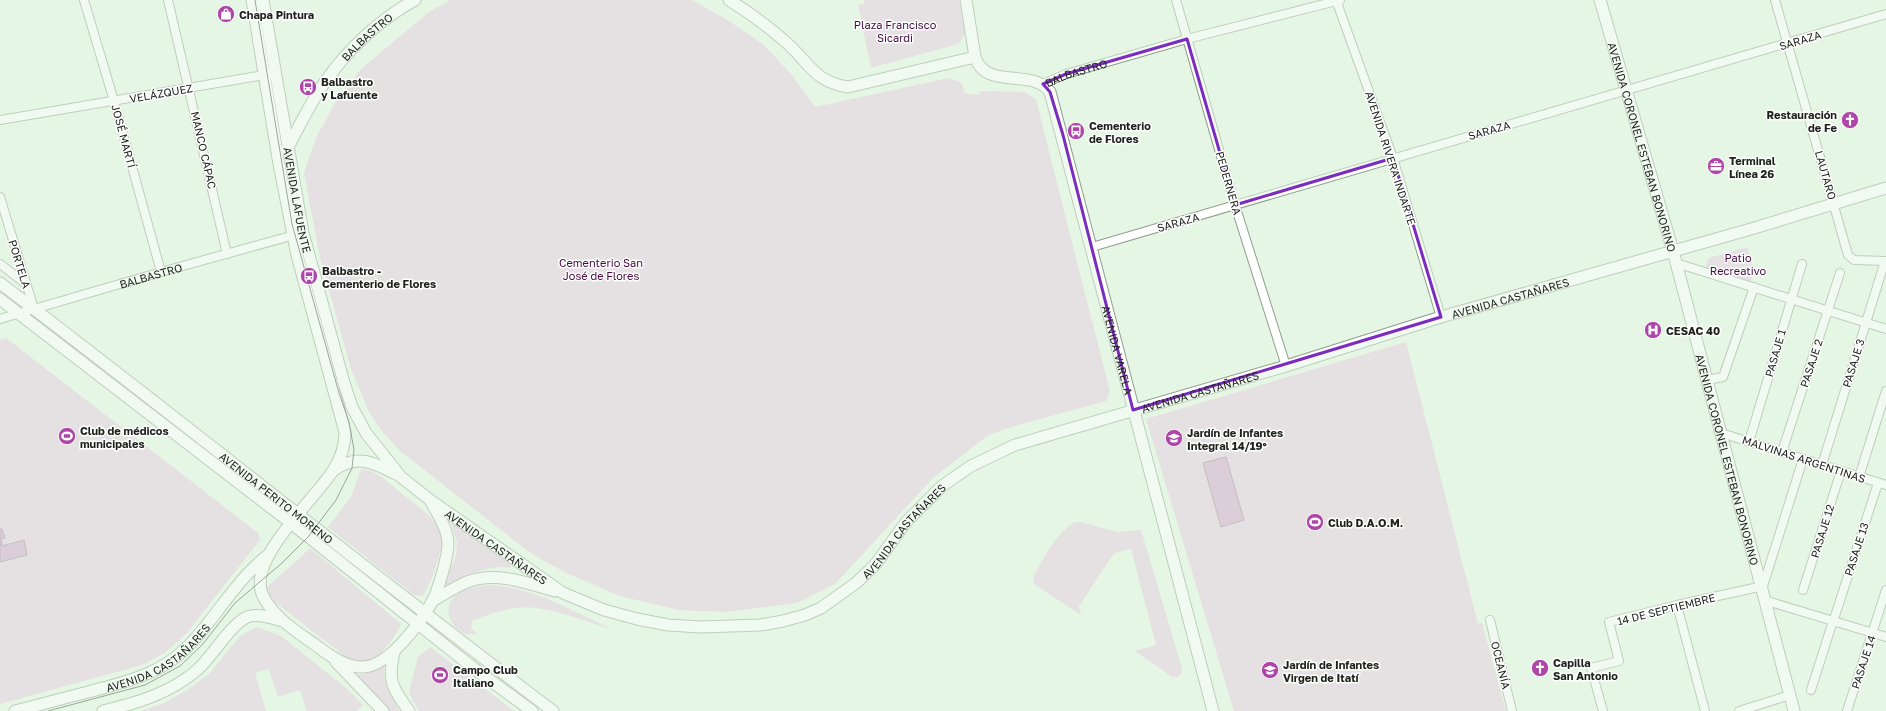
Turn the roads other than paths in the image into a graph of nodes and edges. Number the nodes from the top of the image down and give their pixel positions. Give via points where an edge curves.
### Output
1 (84, 0) edge
2 (168, 0) edge
3 (252, 0) edge
4 (263, 0) edge
5 (415, 0) edge
6 (729, 0) edge
7 (966, 0) edge
8 (1176, 0) edge
9 (1338, 0) edge
10 (1600, 0) edge
11 (1775, 0) edge
12 (1886, 14) edge
13 (1187, 39) junction
14 (1788, 44) junction
15 (975, 57) junction
16 (270, 75) junction
17 (1043, 84) junction
18 (189, 88) junction
19 (1627, 89) junction
20 (114, 101) junction
21 (0, 120) edge
22 (288, 147) junction
23 (1393, 158) junction
24 (279, 164) junction
25 (1886, 188) edge
26 (0, 197) edge
27 (1834, 204) junction
28 (1235, 205) junction
29 (298, 234) junction
30 (1092, 247) junction
31 (1673, 251) junction
32 (227, 254) junction
33 (1885, 261) edge
34 (1676, 263) junction
35 (0, 264) edge
36 (1802, 264) dead end
37 (161, 272) junction
38 (1840, 273) dead end
39 (0, 282) edge
40 (26, 284) junction
41 (1754, 288) junction
42 (0, 299) edge
43 (1791, 299) junction
44 (34, 309) junction
45 (1828, 311) junction
46 (20, 314) junction
47 (1441, 317) junction
48 (0, 320) edge
49 (1866, 323) junction
50 (1886, 329) edge
51 (1286, 366) junction
52 (1707, 380) junction
53 (1886, 391) edge
54 (1133, 410) junction
55 (1722, 433) junction
56 (1749, 442) junction
57 (1782, 452) junction
58 (1803, 459) junction
59 (1822, 465) junction
60 (333, 470) junction
61 (1841, 471) junction
62 (401, 477) junction
63 (1859, 477) junction
64 (1882, 484) edge
65 (430, 500) junction
66 (299, 513) junction
67 (291, 523) junction
68 (269, 554) junction
69 (1763, 586) junction
70 (1803, 590) dead end
71 (1886, 590) edge
72 (563, 593) junction
73 (1767, 600) junction
74 (432, 602) junction
75 (1677, 604) junction
76 (425, 612) junction
77 (1834, 618) junction
78 (1490, 620) dead end
79 (283, 621) junction
80 (417, 623) junction
81 (1873, 633) junction
82 (1886, 637) edge
83 (394, 653) junction
84 (332, 657) junction
85 (1811, 690) dead end
86 (1790, 695) junction
87 (14, 711) edge
88 (106, 711) edge
89 (383, 711) edge
90 (409, 711) edge
91 (532, 711) edge
92 (554, 711) edge
93 (1213, 711) edge
94 (1512, 711) edge
95 (1603, 711) edge
96 (1705, 711) edge
97 (1739, 711) edge
98 (1794, 711) edge
99 (1847, 711) edge

1 - 20 street, JOSÉ MARTÍ
2 - 18 street, MANCO CÁPAC
3 - 16 main road, AVENIDA LAFUENTE
4 - 16 main road, AVENIDA LAFUENTE
5 - 22 main road, BALBASTRO via 372,31 339,64 321,88
6 - 15 main road via 767,26 821,78 833,85 848,87
7 - 15 main road
8 - 13 street, PEDERNERA
9 - 13 street, BALBASTRO
9 - 23 street, AVENIDA RIVERA INDARTE
10 - 19 main road, AVENIDA CORONEL ESTEBAN BONORINO
11 - 14 street, LAUTARO
12 - 14 street, SARAZA
13 - 17 street, BALBASTRO via 1066,74
13 - 28 street, PEDERNERA
14 - 19 street, SARAZA
14 - 27 street, LAUTARO
15 - 17 main road, BALBASTRO via 982,70 993,75 1029,79
16 - 18 street, VELÁZQUEZ
16 - 22 main road, AVENIDA LAFUENTE
16 - 24 main road, AVENIDA LAFUENTE
17 - 30 main road, AVENIDA VARELA via 1050,92
18 - 20 street, VELÁZQUEZ
18 - 32 street, MANCO CÁPAC
19 - 23 street, SARAZA
19 - 31 main road, AVENIDA CORONEL ESTEBAN BONORINO
20 - 21 street, VELÁZQUEZ
20 - 37 street, JOSÉ MARTÍ
22 - 24 main road, BALBASTRO
22 - 29 main road, AVENIDA LAFUENTE
23 - 28 street, SARAZA
23 - 47 street, AVENIDA RIVERA INDARTE
24 - 29 main road, AVENIDA LAFUENTE
25 - 27 main road, AVENIDA CASTAÑARES
26 - 40 street, PORTELA
27 - 31 main road, AVENIDA CASTAÑARES
27 - 33 street, LAUTARO via 1848,255 1851,258
28 - 30 street, SARAZA
28 - 51 street, PEDERNERA
29 - 32 street, BALBASTRO
29 - 60 main road, AVENIDA LAFUENTE via 304,282 345,432 345,444
29 - 62 main road, AVENIDA LAFUENTE via 352,407 373,443
30 - 54 main road, AVENIDA VARELA
31 - 34 main road, AVENIDA CORONEL ESTEBAN BONORINO
31 - 47 main road, AVENIDA CASTAÑARES
32 - 37 street, BALBASTRO
33 - 49 street, PASAJE 3
34 - 41 street
34 - 52 main road, AVENIDA CORONEL ESTEBAN BONORINO
35 - 40 street
36 - 43 street, PASAJE 1
37 - 44 street, BALBASTRO
38 - 45 street, PASAJE 2
39 - 44 main road, AVENIDA PERITO MORENO
40 - 44 street, PORTELA
41 - 43 street
41 - 52 street via 1723,377
42 - 46 main road, AVENIDA PERITO MORENO
43 - 45 street
43 - 56 street, PASAJE 1
44 - 46 street, BALBASTRO
44 - 66 main road, AVENIDA PERITO MORENO
45 - 49 street
45 - 57 street, PASAJE 2
46 - 48 street, BALBASTRO
46 - 67 main road, AVENIDA PERITO MORENO
47 - 51 main road, AVENIDA CASTAÑARES
49 - 50 street
49 - 59 street, PASAJE 3
51 - 54 main road, AVENIDA CASTAÑARES
52 - 55 main road, AVENIDA CORONEL ESTEBAN BONORINO
53 - 63 street
54 - 72 main road, AVENIDA CASTAÑARES via 1015,445 971,466 942,486 917,510 875,565 856,583 822,608 783,622 734,627 668,625 604,610
54 - 93 main road, AVENIDA VARELA
55 - 56 street, MALVINAS ARGENTINAS
55 - 69 main road, AVENIDA CORONEL ESTEBAN BONORINO
56 - 57 street, MALVINAS ARGENTINAS
57 - 58 street, MALVINAS ARGENTINAS
58 - 59 street, MALVINAS ARGENTINAS
58 - 69 street
59 - 61 street, MALVINAS ARGENTINAS
60 - 62 main road, AVENIDA LAFUENTE via 347,462 360,460 379,465
60 - 66 main road, AVENIDA LAFUENTE
61 - 63 street, MALVINAS ARGENTINAS
61 - 70 street, PASAJE 12
62 - 65 main road, AVENIDA LAFUENTE
63 - 64 street, MALVINAS ARGENTINAS
64 - 77 street, PASAJE 13
65 - 72 main road, AVENIDA CASTAÑARES
65 - 74 main road, AVENIDA LAFUENTE via 446,533 448,544
66 - 67 main road, AVENIDA LAFUENTE
66 - 76 main road, AVENIDA PERITO MORENO
67 - 68 main road, AVENIDA LAFUENTE
67 - 80 main road, AVENIDA PERITO MORENO
68 - 79 main road via 261,574 260,587 263,596
68 - 87 main road, AVENIDA CASTAÑARES via 252,569 193,642 163,666 136,679
69 - 73 main road, AVENIDA CORONEL ESTEBAN BONORINO
69 - 75 street, 14 DE SEPTIEMBRE
71 - 81 street, PASAJE 14
72 - 74 main road, AVENIDA CASTAÑARES via 512,579 482,578 467,582
73 - 77 street
73 - 86 main road, AVENIDA CORONEL ESTEBAN BONORINO
74 - 76 main road
75 - 95 street, 14 DE SEPTIEMBRE via 1609,622 1619,660 1591,668
75 - 96 street
76 - 80 main road
76 - 92 main road, AVENIDA PERITO MORENO
77 - 81 street
77 - 85 street, PASAJE 13
78 - 94 street, OCEANÍA
79 - 84 main road
79 - 88 main road via 255,615 244,619 197,670 181,682 154,696
80 - 83 main road
80 - 91 main road, AVENIDA PERITO MORENO
81 - 82 street
81 - 99 street, PASAJE 14
83 - 84 main road via 372,666 364,667 348,665
83 - 90 main road via 390,667 392,686
84 - 89 main road
86 - 97 street
86 - 98 main road, AVENIDA CORONEL ESTEBAN BONORINO

